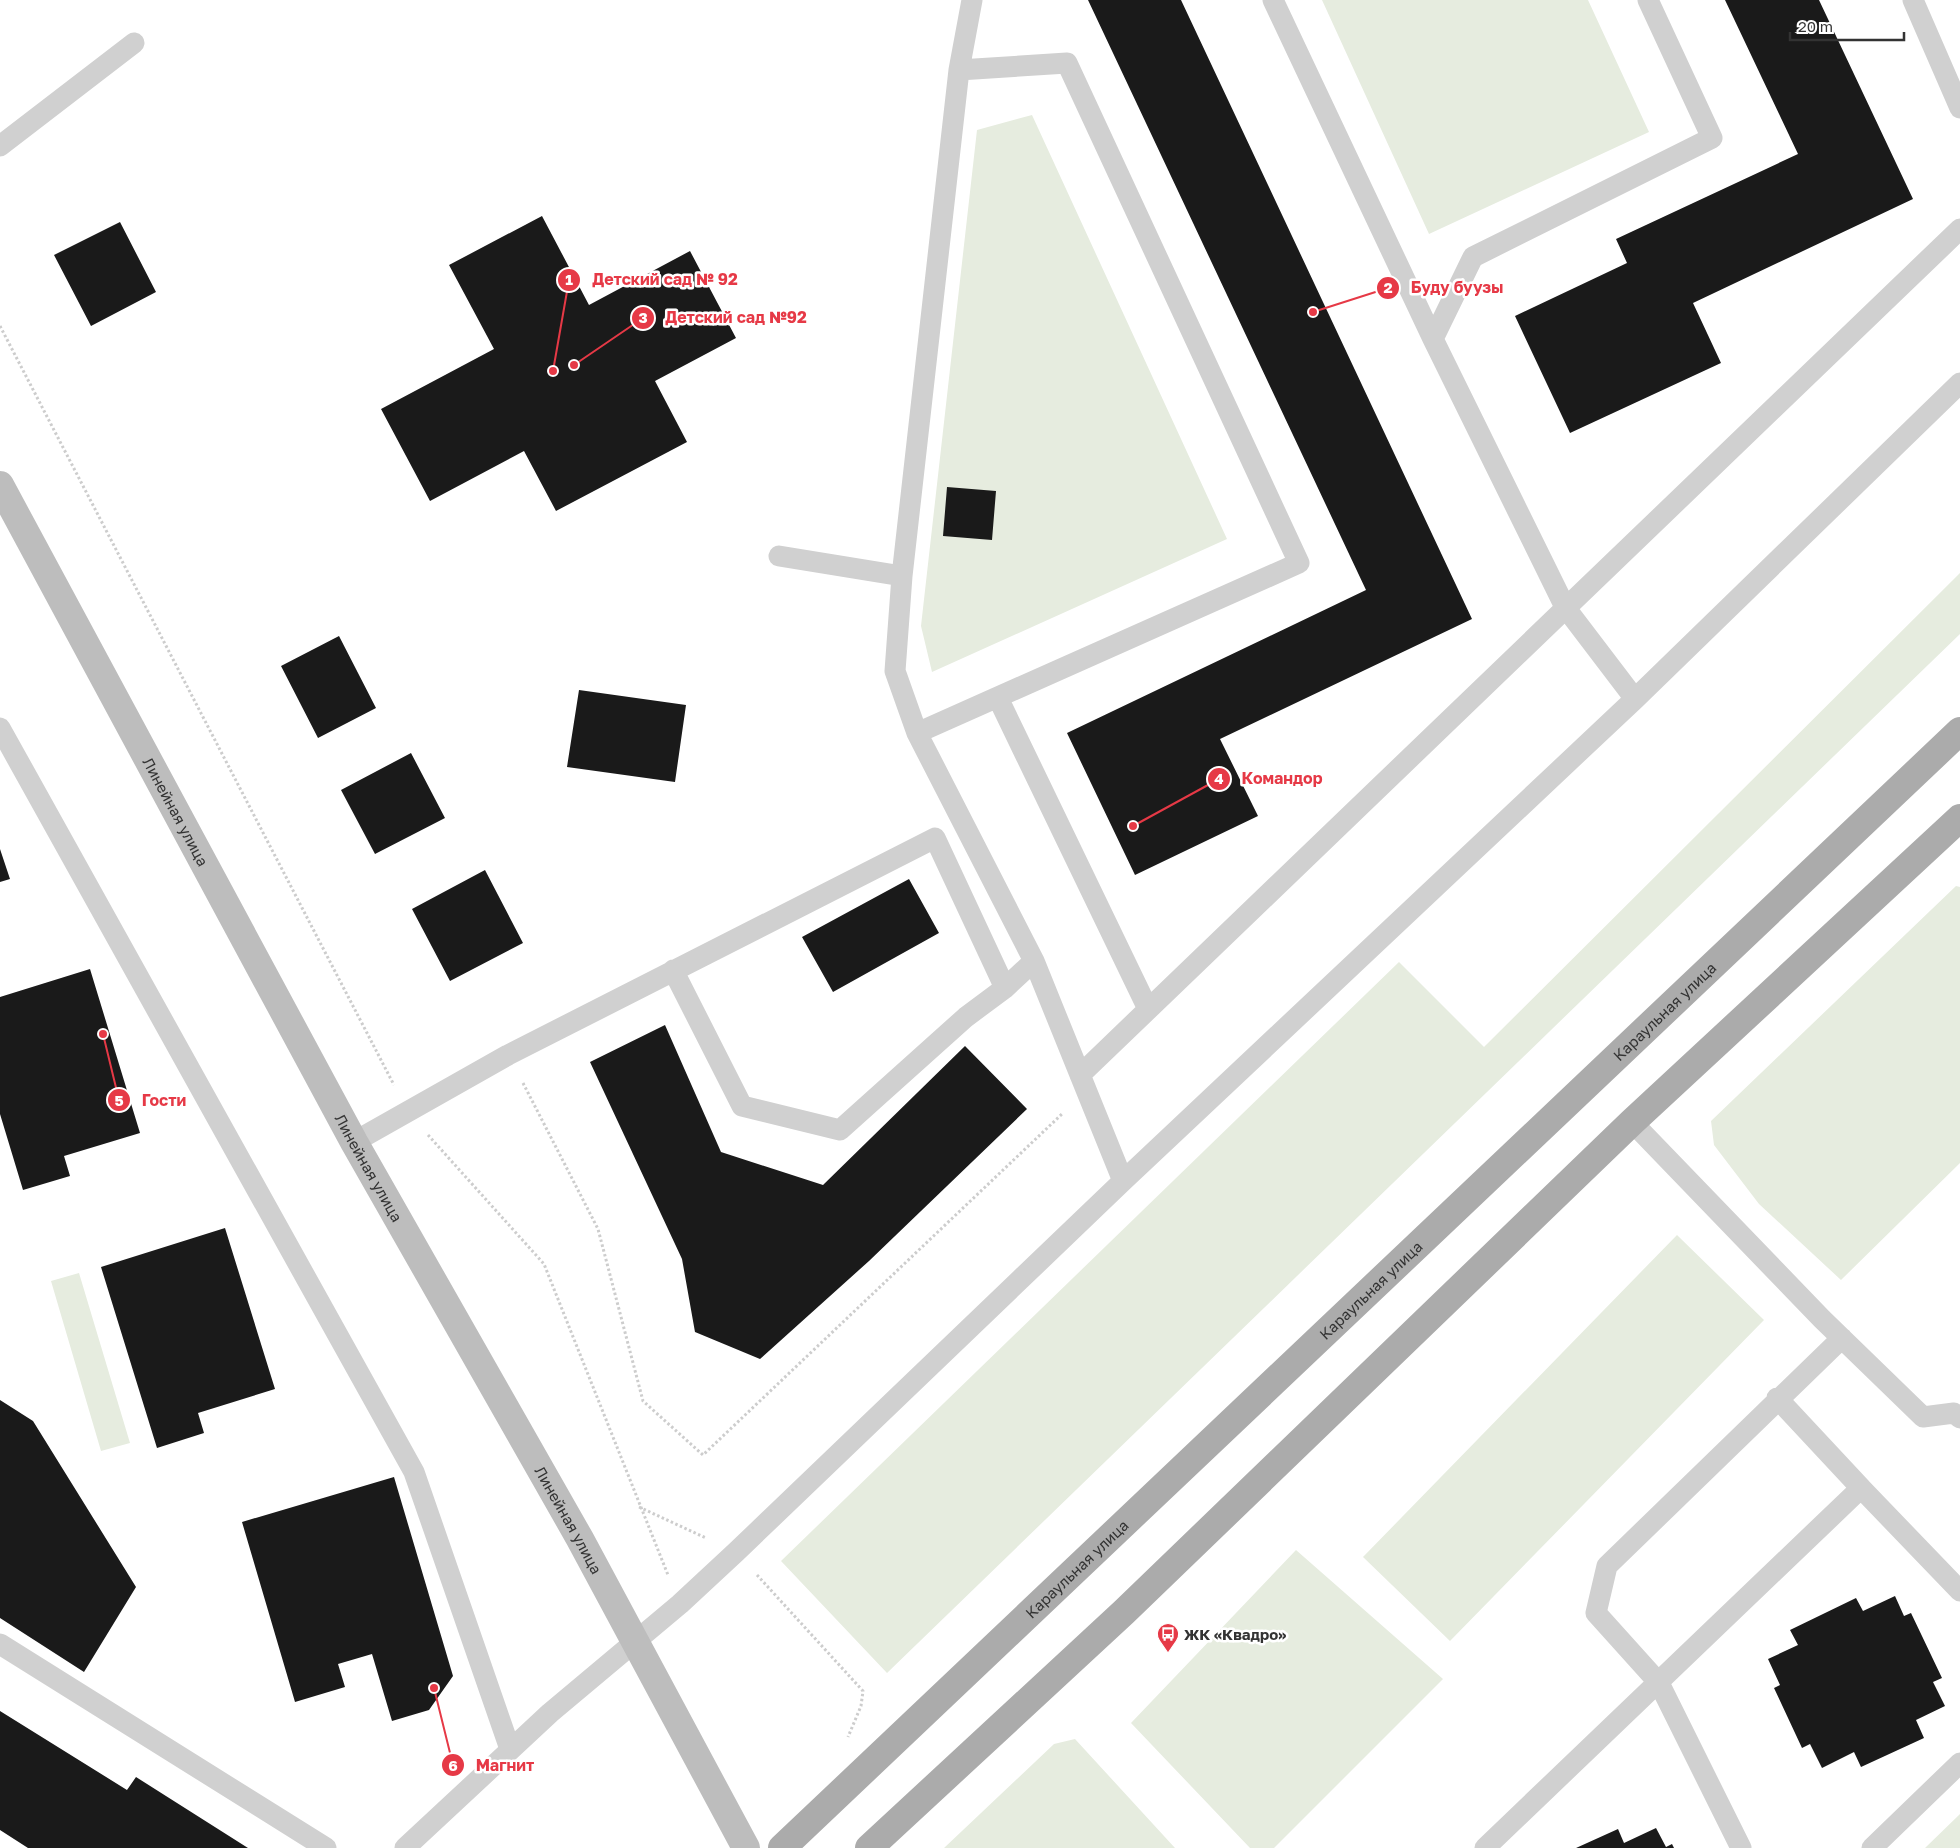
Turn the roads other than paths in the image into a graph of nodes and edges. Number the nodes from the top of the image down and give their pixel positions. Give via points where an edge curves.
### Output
1 (972, 0) edge
2 (1273, 0) edge
3 (1648, 0) edge
4 (1913, 0) edge
5 (134, 43) dead end
6 (959, 70) junction
7 (1960, 108) edge
8 (0, 146) edge
9 (1960, 229) edge
10 (1432, 339) junction
11 (1960, 383) edge
12 (0, 484) edge
13 (780, 556) dead end
14 (902, 576) junction
15 (1565, 607) junction
16 (998, 698) junction
17 (1636, 699) junction
18 (0, 728) edge
19 (1960, 731) edge
20 (917, 734) junction
21 (1960, 818) edge
22 (1034, 961) junction
23 (673, 970) junction
24 (1005, 988) junction
25 (1148, 1009) junction
26 (1083, 1083) junction
27 (1632, 1122) junction
28 (354, 1142) junction
29 (1123, 1181) junction
30 (1842, 1338) junction
31 (1777, 1398) junction
32 (1958, 1413) edge
33 (1860, 1488) junction
34 (1960, 1591) edge
35 (636, 1642) junction
36 (0, 1644) edge
37 (1659, 1683) junction
38 (510, 1749) junction
39 (1960, 1764) edge
40 (326, 1848) edge
41 (405, 1848) edge
42 (746, 1848) edge
43 (782, 1848) edge
44 (869, 1848) edge
45 (1485, 1848) edge
46 (1741, 1848) edge
47 (1872, 1848) edge

1 - 6 lane
2 - 10 lane
3 - 10 lane via 1712,138 1473,257
4 - 7 lane
5 - 8 lane
6 - 14 lane
6 - 16 lane via 1067,63 1298,563
9 - 15 lane
10 - 15 lane
11 - 17 lane
12 - 28 street, Линейная улица
13 - 14 lane
14 - 20 lane via 895,671
15 - 17 lane
15 - 25 lane
16 - 20 lane
16 - 25 lane
17 - 29 lane
18 - 38 lane via 414,1472
19 - 43 main road, Караульная улица
20 - 22 lane
21 - 27 main road
22 - 24 lane
22 - 26 lane
23 - 24 lane via 935,838
23 - 24 lane via 742,1106 840,1130 966,1017
23 - 28 lane via 508,1055
25 - 26 lane
26 - 29 lane
27 - 30 lane
27 - 44 main road via 1124,1612
28 - 35 street, Линейная улица
29 - 35 lane via 736,1552
30 - 31 lane
30 - 32 lane via 1923,1417
31 - 33 lane
31 - 37 lane via 1606,1566 1596,1613
33 - 34 lane
33 - 37 lane
35 - 38 lane
35 - 42 street, Линейная улица
36 - 40 lane
37 - 45 lane
37 - 46 lane
38 - 41 lane
39 - 47 lane

